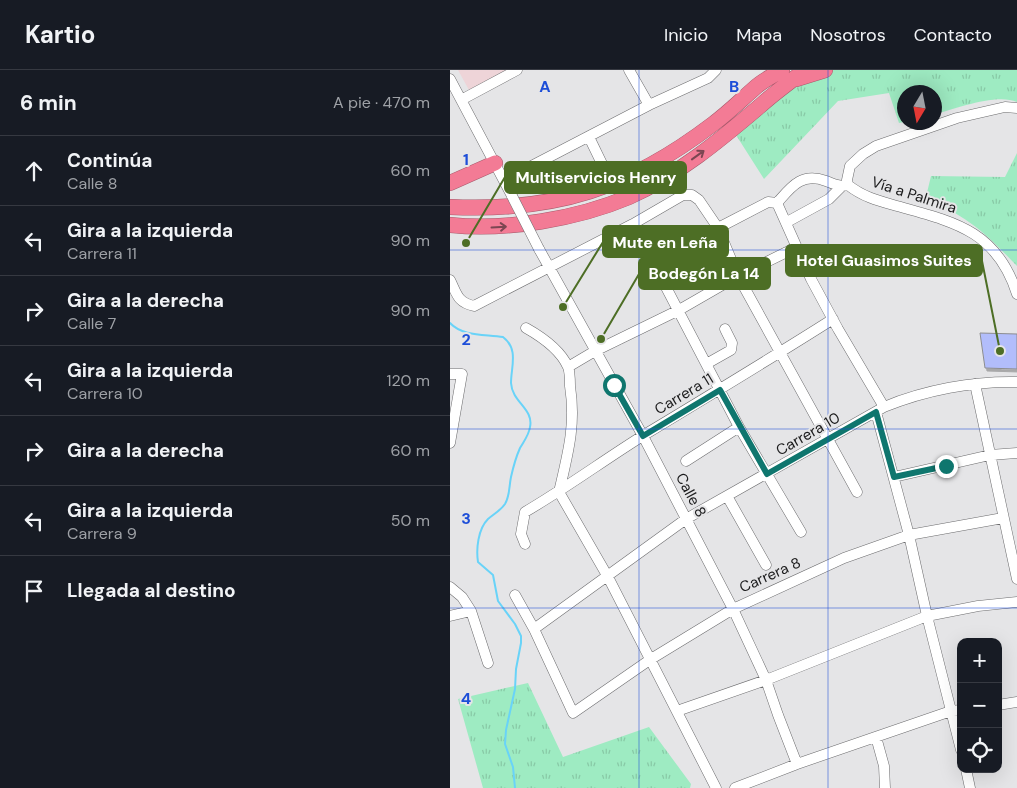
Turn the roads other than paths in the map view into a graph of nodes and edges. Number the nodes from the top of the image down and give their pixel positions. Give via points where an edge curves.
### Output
1 (517, 70) edge
2 (629, 70) edge
3 (716, 70) edge
4 (772, 70) edge
5 (804, 70) edge
6 (825, 70) edge
7 (787, 75) edge
8 (450, 79) edge
9 (758, 85) junction
10 (461, 100) junction
11 (649, 105) junction
12 (1017, 108) edge
13 (589, 137) junction
14 (495, 163) junction
15 (605, 170) dead end
16 (522, 171) dead end
17 (450, 183) edge
18 (844, 186) junction
19 (777, 203) junction
20 (450, 206) edge
21 (787, 222) junction
22 (634, 224) junction
23 (450, 225) edge
24 (718, 228) junction
25 (797, 247) junction
26 (549, 268) junction
27 (738, 276) junction
28 (450, 280) edge
29 (1017, 294) edge
30 (679, 310) junction
31 (832, 319) junction
32 (526, 328) dead end
33 (725, 329) dead end
34 (595, 351) junction
35 (780, 353) junction
36 (708, 363) junction
37 (568, 367) junction
38 (450, 374) edge
39 (1017, 382) edge
40 (975, 384) junction
41 (720, 390) junction
42 (880, 410) junction
43 (739, 427) junction
44 (643, 436) junction
45 (829, 440) junction
46 (450, 443) edge
47 (1017, 453) edge
48 (990, 455) junction
49 (686, 461) dead end
50 (767, 474) junction
51 (894, 477) junction
52 (559, 492) junction
53 (857, 492) dead end
54 (727, 496) junction
55 (1003, 518) junction
56 (686, 519) junction
57 (801, 532) dead end
58 (909, 535) junction
59 (526, 544) dead end
60 (1013, 549) edge
61 (766, 565) dead end
62 (608, 577) junction
63 (1017, 579) edge
64 (450, 587) edge
65 (515, 595) dead end
66 (1017, 602) edge
67 (733, 609) junction
68 (471, 611) junction
69 (450, 616) edge
70 (927, 616) junction
71 (534, 629) junction
72 (651, 659) junction
73 (488, 663) dead end
74 (766, 680) junction
75 (1017, 702) edge
76 (1002, 704) edge
77 (677, 710) junction
78 (956, 711) edge
79 (958, 728) edge
80 (876, 737) junction
81 (798, 764) junction
82 (967, 773) edge
83 (716, 788) edge
84 (735, 788) edge
85 (884, 788) edge
86 (970, 788) edge

1 - 10 street
2 - 11 street
3 - 11 street via 708,78
4 - 9 highway
5 - 7 highway
6 - 7 highway
7 - 9 highway
23 -> 7 highway via 507,226 607,205 630,196 672,173 722,138
8 - 10 street, Calle 8
9 - 20 highway via 714,124 670,154 613,184 555,201 505,207
10 - 14 street, Calle 8
11 - 13 street
12 - 18 street, Vía a Palmira via 1005,107 957,118 876,146 850,166
13 - 15 street
13 - 16 street
14 - 17 highway
14 - 26 street, Calle 8, bridge
18 - 19 street via 823,180 801,180 793,184
18 - 21 street via 829,200
18 - 29 street, Vía a Palmira via 866,197 966,229 1000,256 1011,274
19 - 21 street
19 - 24 street via 768,202
21 - 25 street
22 - 24 street via 683,195 692,195
22 - 26 street
22 - 30 street
24 - 27 street
25 - 27 street
25 - 31 street
26 - 28 street via 474,306 459,299
26 - 34 street, Calle 8
27 - 30 street
27 - 35 street
30 - 34 street
30 - 36 street
31 - 35 street, Carrera 11
31 - 42 street
32 - 37 street via 556,351
33 - 36 street via 732,343 731,350
34 - 37 street
34 - 44 street, Calle 8
35 - 41 street, Carrera 11
35 - 45 street
36 - 41 street
37 - 52 street via 573,402 572,438
38 - 46 street via 462,374
39 - 40 street, Carrera 10
40 - 42 street, Carrera 10 via 904,398
40 - 48 street
41 - 43 street
41 - 44 street, Carrera 11
42 - 45 street, Carrera 10
42 - 51 street
43 - 49 street
43 - 50 street
44 - 52 street, Carrera 11
44 - 56 street, Calle 8
45 - 50 street, Carrera 10
45 - 53 street
47 - 48 street
48 - 51 street
48 - 55 street
50 - 54 street, Carrera 10
50 - 57 street
51 - 58 street
52 - 59 street, Carrera 11 via 525,512 521,534
52 - 62 street
54 - 56 street, Carrera 10
54 - 61 street
55 - 58 street, Carrera 8
55 - 60 street
56 - 62 street, Carrera 10
56 - 67 street, Calle 8
58 - 67 street, Carrera 8 via 844,558
58 - 70 street
60 - 63 street
62 - 71 street, Carrera 10
62 - 72 street
64 - 68 street
65 - 71 street
66 - 70 street
67 - 72 street, Carrera 8
67 - 74 street, Calle 8
68 - 69 street
68 - 73 street
70 - 74 street
70 - 78 street
71 - 72 street, Carrera 8 via 573,713
72 - 77 street
74 - 77 street
74 - 81 street, Calle 8
75 - 76 street
77 - 83 street
78 - 79 street
78 - 80 street
80 - 81 street
80 - 85 street via 884,766
81 - 84 street
82 - 86 street

